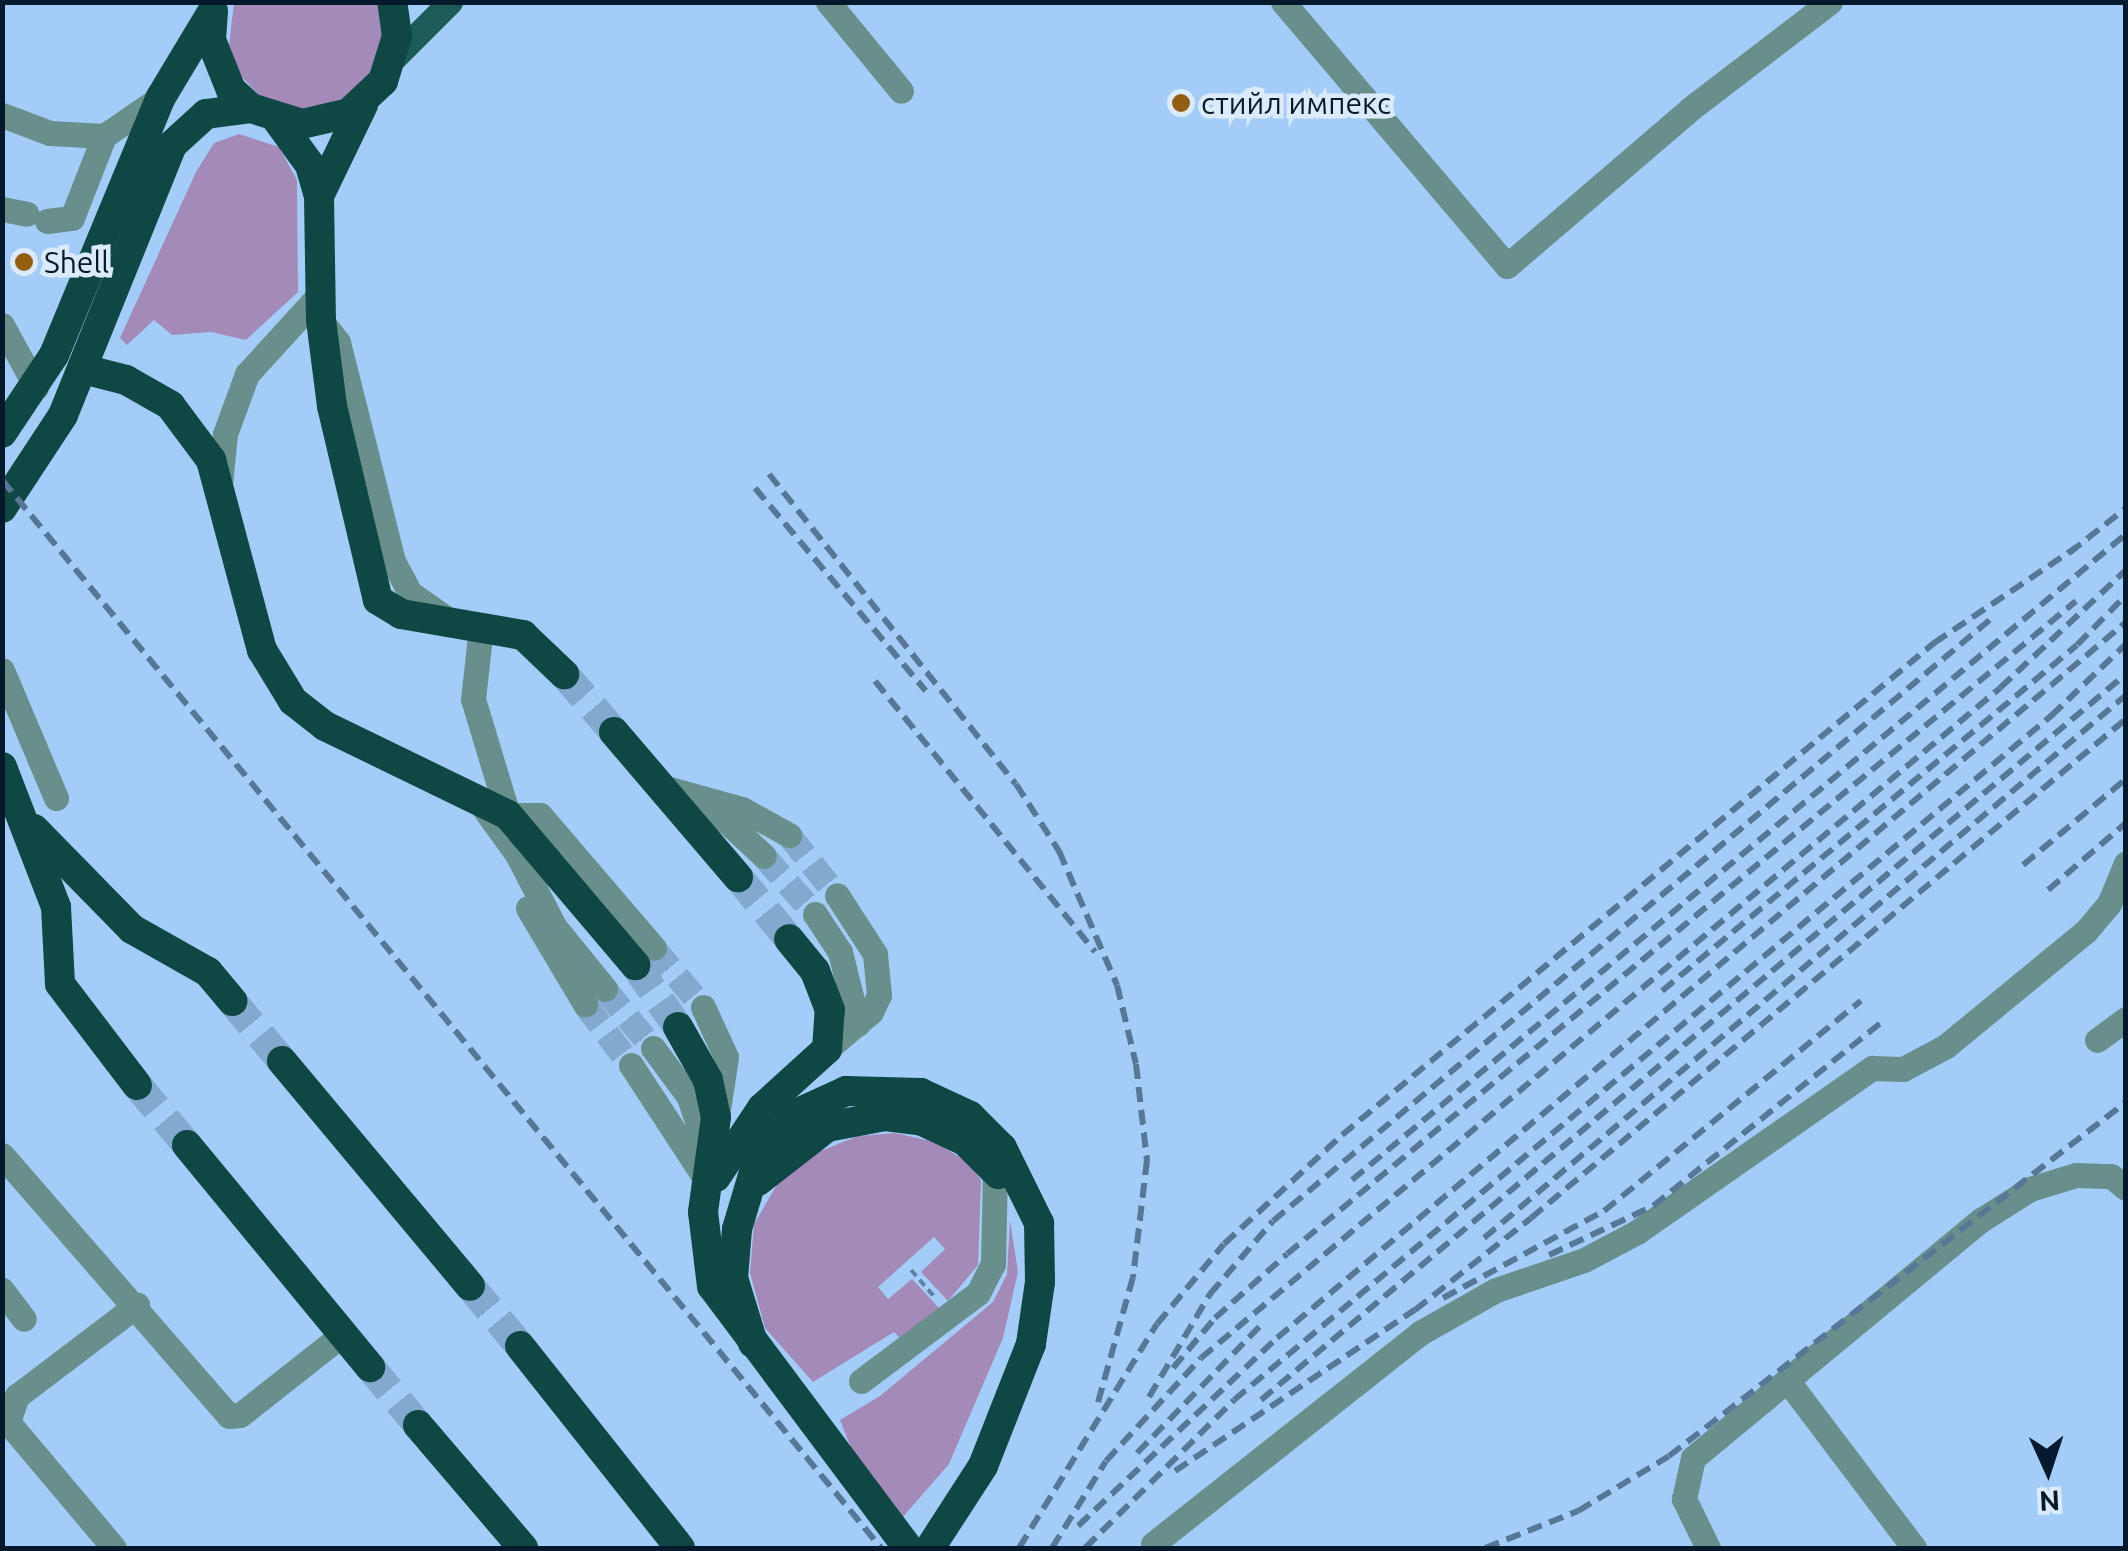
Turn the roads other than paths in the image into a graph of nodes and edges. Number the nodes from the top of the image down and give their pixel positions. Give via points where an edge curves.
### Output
1 (392, 2) edge
2 (450, 2) edge
3 (828, 2) edge
4 (1283, 2) edge
5 (1830, 2) edge
6 (214, 7) edge
7 (392, 60) junction
8 (902, 91) dead end
9 (162, 97) junction
10 (368, 98) junction
11 (2, 114) edge
12 (265, 114) junction
13 (104, 136) junction
14 (318, 196) junction
15 (26, 214) edge
16 (320, 306) junction
17 (2, 325) edge
18 (83, 370) junction
19 (36, 387) junction
20 (2, 433) edge
21 (220, 485) junction
22 (2, 508) edge
23 (481, 627) junction
24 (2, 670) edge
25 (564, 674) tunnel mouth
26 (614, 732) tunnel mouth
27 (7, 785) edge
28 (659, 786) junction
29 (472, 795) junction
30 (56, 798) dead end
31 (704, 801) junction
32 (508, 814) junction
33 (788, 835) tunnel mouth
34 (764, 856) tunnel mouth
35 (2126, 863) edge
36 (738, 877) tunnel mouth
37 (837, 895) tunnel mouth
38 (815, 914) tunnel mouth
39 (790, 939) tunnel mouth
40 (645, 957) tunnel mouth
41 (595, 996) tunnel mouth
42 (232, 1001) tunnel mouth
43 (703, 1007) tunnel mouth
44 (2126, 1018) edge
45 (858, 1024) junction
46 (678, 1027) tunnel mouth
47 (2097, 1040) dead end
48 (653, 1048) tunnel mouth
49 (827, 1048) junction
50 (282, 1061) tunnel mouth
51 (631, 1066) tunnel mouth
52 (138, 1085) tunnel mouth
53 (716, 1117) junction
54 (187, 1144) tunnel mouth
55 (2, 1155) edge
56 (995, 1169) junction
57 (708, 1172) junction
58 (2126, 1188) edge
59 (748, 1190) junction
60 (703, 1212) junction
61 (470, 1286) tunnel mouth
62 (2, 1290) edge
63 (137, 1305) junction
64 (1036, 1312) junction
65 (24, 1319) dead end
66 (343, 1334) junction
67 (754, 1343) junction
68 (520, 1346) tunnel mouth
69 (370, 1367) tunnel mouth
70 (1786, 1380) junction
71 (861, 1382) dead end
72 (418, 1425) tunnel mouth
73 (1154, 1544) dead end
74 (913, 1545) edge
75 (114, 1548) edge
76 (523, 1548) edge
77 (680, 1548) edge
78 (1708, 1548) edge
79 (1914, 1548) edge

1 - 7 highway
2 - 7 main road
3 - 8 street
4 - 5 street via 1507,266 1690,109
6 - 9 highway
6 - 12 highway via 217,66
7 - 10 highway
9 - 13 street
9 - 19 highway
10 - 12 highway via 326,122
10 - 14 highway via 347,128
11 - 13 street via 50,133
12 - 14 highway via 310,165
12 - 18 highway via 206,114 172,145
13 - 15 street via 72,218
14 - 16 highway
16 - 21 street via 247,374 228,420
16 - 23 highway via 332,406 378,600 389,611
17 - 19 street
18 - 21 highway via 126,380 170,405 211,460
18 - 22 highway via 63,414
19 - 20 highway
21 - 29 highway via 262,650 293,702 325,726
23 - 25 highway via 538,644
23 - 32 street via 473,698
24 - 30 street
26 - 28 highway
27 - 42 highway via 99,900 132,929 208,972
27 - 52 highway via 56,907 60,984
28 - 31 street
28 - 36 highway
29 - 32 highway
29 - 41 street via 517,854
31 - 33 street via 742,808
31 - 34 street
32 - 40 highway
35 - 73 street via 2109,904 2086,931 1946,1046 1904,1069 1872,1068 1637,1232 1584,1260 1496,1290 1420,1333
37 - 45 street via 862,927 880,977 871,1012
38 - 45 street via 840,952
39 - 49 highway via 815,971 830,1010
43 - 53 street via 726,1057
44 - 47 street
45 - 49 street
46 - 53 highway via 708,1080
48 - 57 street via 689,1098
49 - 60 highway via 744,1128
50 - 61 highway
51 - 57 street
53 - 57 highway
54 - 66 highway
55 - 63 street
56 - 59 highway via 964,1140 920,1120 886,1116 827,1127
56 - 64 highway via 1028,1236
56 - 71 street via 993,1264 978,1293
57 - 60 highway
58 - 70 street via 2111,1176 2076,1175 2030,1190 1981,1220
59 - 64 highway via 777,1130 821,1100 880,1088 948,1102 1002,1148 1032,1200 1041,1249
59 - 67 highway via 733,1278
60 - 67 highway via 712,1286
62 - 65 street
63 - 66 street via 229,1416 240,1416
63 - 75 street via 17,1396 8,1422
64 - 74 highway via 1002,1425
66 - 69 highway
67 - 74 highway
68 - 77 highway
70 - 78 street via 1693,1458 1684,1477 1684,1499
70 - 79 street
72 - 76 highway

